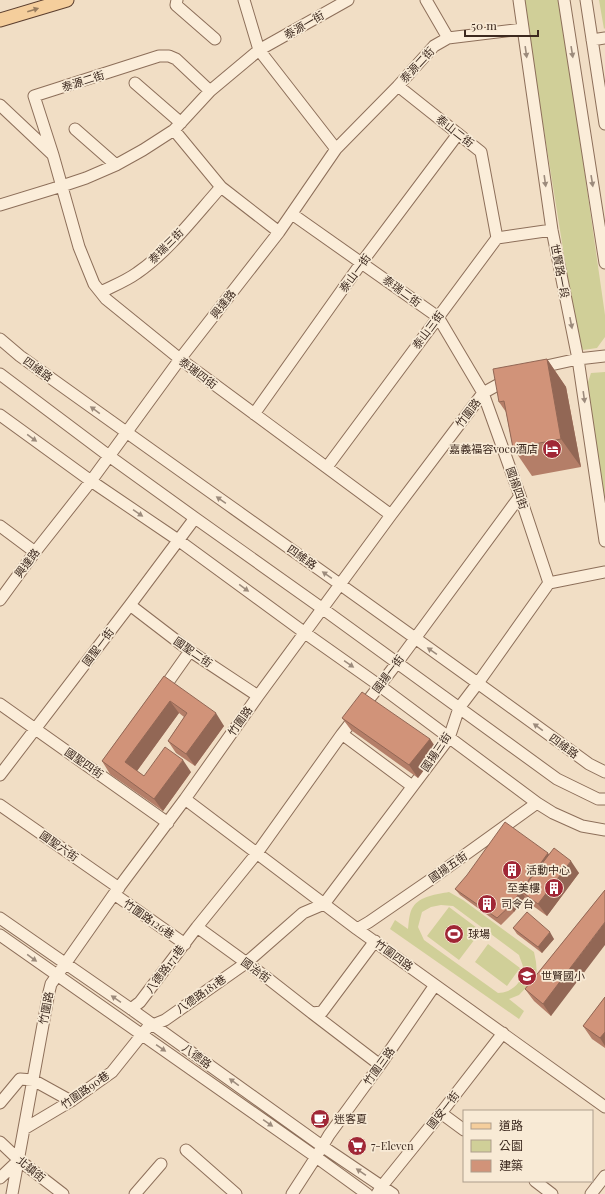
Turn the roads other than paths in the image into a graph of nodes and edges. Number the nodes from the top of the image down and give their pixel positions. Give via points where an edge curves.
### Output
1 (67, 0) edge
2 (177, 0) edge
3 (244, 0) edge
4 (348, 0) edge
5 (426, 0) edge
6 (519, 0) edge
7 (564, 0) edge
8 (586, 0) edge
9 (0, 20) edge
10 (523, 29) junction
11 (448, 38) junction
12 (605, 38) edge
13 (215, 39) dead end
14 (592, 40) junction
15 (259, 50) junction
16 (135, 83) dead end
17 (398, 86) junction
18 (210, 91) junction
19 (0, 105) edge
20 (605, 124) edge
21 (177, 126) junction
22 (75, 129) dead end
23 (458, 134) junction
24 (336, 149) junction
25 (53, 154) junction
26 (116, 165) junction
27 (62, 186) junction
28 (221, 187) junction
29 (0, 206) edge
30 (292, 214) junction
31 (552, 230) junction
32 (279, 232) junction
33 (497, 238) junction
34 (362, 262) junction
35 (605, 263) edge
36 (101, 292) junction
37 (438, 317) junction
38 (1, 341) edge
39 (605, 356) edge
40 (180, 359) junction
41 (578, 359) junction
42 (0, 374) edge
43 (483, 393) junction
44 (254, 414) junction
45 (0, 415) edge
46 (127, 433) junction
47 (109, 456) junction
48 (327, 467) junction
49 (91, 481) junction
50 (520, 496) junction
51 (391, 514) junction
52 (195, 518) junction
53 (0, 526) edge
54 (178, 540) junction
55 (605, 541) edge
56 (35, 552) junction
57 (605, 572) edge
58 (549, 583) junction
59 (340, 584) junction
60 (0, 600) edge
61 (130, 605) junction
62 (323, 609) junction
63 (305, 633) junction
64 (415, 639) junction
65 (190, 651) junction
66 (397, 663) junction
67 (478, 683) junction
68 (380, 686) junction
69 (258, 696) junction
70 (155, 701) edge
71 (0, 704) edge
72 (459, 708) junction
73 (36, 729) junction
74 (342, 734) junction
75 (448, 738) junction
76 (605, 772) edge
77 (0, 775) edge
78 (412, 786) junction
79 (185, 799) junction
80 (605, 799) edge
81 (537, 803) junction
82 (0, 805) edge
83 (168, 823) junction
84 (605, 830) edge
85 (257, 853) junction
86 (116, 891) junction
87 (324, 904) junction
88 (0, 918) edge
89 (197, 927) junction
90 (357, 929) junction
91 (0, 935) edge
92 (375, 941) junction
93 (184, 944) junction
94 (246, 963) junction
95 (65, 964) junction
96 (57, 976) junction
97 (435, 985) junction
98 (131, 1009) junction
99 (312, 1013) junction
100 (153, 1025) junction
101 (503, 1033) junction
102 (141, 1034) junction
103 (380, 1065) junction
104 (33, 1080) junction
105 (71, 1101) junction
106 (0, 1103) edge
107 (605, 1107) edge
108 (441, 1114) junction
109 (24, 1129) junction
110 (463, 1129) edge
111 (0, 1142) edge
112 (322, 1146) junction
113 (186, 1150) dead end
114 (316, 1157) junction
115 (19, 1160) junction
116 (161, 1164) dead end
117 (605, 1176) edge
118 (0, 1178) edge
119 (536, 1182) edge
120 (380, 1190) edge
121 (12, 1194) edge
122 (63, 1194) edge
123 (135, 1194) edge
124 (236, 1194) edge
125 (292, 1194) edge
126 (367, 1194) edge
127 (393, 1194) edge
128 (552, 1194) edge
129 (591, 1194) edge

9 -> 1 main road
2 - 13 street via 176,5
3 - 15 street
4 - 15 street, 泰源一街
5 - 11 street
6 - 10 street, 世賢路一段
7 -> 35 street
8 - 14 street
10 - 11 street, 泰源二街
10 -> 31 street, 世賢路一段
11 - 17 street, 泰源二街 via 434,46
12 - 14 street
14 - 20 street
15 - 18 street, 泰源一街
15 - 24 street
16 - 21 street
17 - 23 street, 泰山二街
17 - 24 street, 泰源二街
18 - 21 street, 泰源一街
18 - 25 street, 泰源二街 via 176,59 159,56 34,96
19 - 25 street
21 - 26 street, 泰源一街
21 - 28 street
22 - 26 street
23 - 33 street, 泰山二街 via 481,152
23 - 34 street, 泰山一街
24 - 30 street, 興達路
25 - 27 street, 泰源二街
26 - 27 street, 泰源一街
27 - 29 street, 泰源一街
27 - 36 street, 泰瑞四街 via 79,247 94,284
28 - 32 street
28 - 36 street, 泰瑞三街 via 154,260 136,274
30 - 32 street, 興達路
30 - 34 street, 泰瑞二街
31 - 33 street
31 -> 41 street, 世賢路一段
32 - 40 street, 興達路
33 - 37 street, 泰山三街
34 - 37 street, 泰瑞二街
34 - 44 street, 泰山一街
36 - 40 street, 泰瑞四街
37 - 43 street, 泰瑞二街
37 - 48 street, 泰山三街
46 -> 38 street, 四維路
39 - 41 street, 竹圍路
40 - 44 street, 泰瑞四街
40 - 46 street, 興達路
41 - 43 street, 竹圍路 via 524,371
41 -> 55 street, 世賢路一段
42 - 47 street
43 - 50 street, 國揚四街
43 - 51 street, 竹圍路
44 - 48 street, 泰瑞四街
45 -> 49 street
46 - 47 street, 興達路
59 -> 46 street, 四維路
47 - 49 street, 興達路
47 - 52 street
48 - 51 street, 泰瑞四街
49 -> 54 street
49 - 56 street, 興達路
50 - 58 street, 國揚四街
50 - 64 street, 國揚一街
51 - 59 street, 竹圍路
52 - 54 street, 國聖一街
52 - 62 street
53 - 56 street
54 - 61 street, 國聖一街
54 -> 63 street
56 - 60 street, 興達路
57 - 58 street
58 - 67 street, 國揚三街
59 - 62 street, 竹圍路
59 - 64 street, 四維路
61 - 65 street, 國聖二街
61 - 73 street, 國聖一街
62 - 63 street, 竹圍路
62 - 66 street
63 -> 68 street
63 - 69 street, 竹圍路
64 - 66 street, 國揚一街
67 -> 64 street, 四維路
65 - 69 street, 國聖二街
65 - 70 street
66 - 68 street, 國揚一街
66 - 72 street
67 - 72 street, 國揚三街
76 -> 67 street, 四維路 via 589,764
68 - 74 street, 國揚一街
68 - 75 street
69 - 79 street, 竹圍路
71 - 73 street, 國聖四街
72 - 75 street, 國揚三街
72 - 80 street via 557,779 598,799
73 - 77 street, 國聖一街
73 - 83 street, 國聖四街 via 104,772
74 - 78 street
74 - 85 street, 國揚一街
75 - 78 street, 國揚三街
75 - 81 street
78 - 87 street, 國揚三街
79 - 83 street, 竹圍路
79 - 85 street, 竹圍四路
81 - 84 street via 582,826
81 - 90 street, 國揚五街
82 - 86 street, 國聖六街
83 - 86 street, 竹圍路
85 - 87 street, 竹圍四路
85 - 89 street
86 - 93 street, 竹圍路126巷
86 - 95 street, 竹圍路
87 - 90 street, 竹圍四路
87 - 94 street, 八德路181巷 via 303,913
88 - 95 street, 八德路
89 - 93 street, 八德路171巷
89 - 94 street, 國治街
90 - 92 street, 竹圍四路
91 -> 96 street, 八德路
92 - 97 street, 竹圍四路
92 - 99 street via 322,1012
93 - 98 street, 八德路171巷 via 140,1002
94 - 99 street, 國治街
94 - 100 street, 八德路181巷 via 165,1020
95 - 96 street, 竹圍路
98 -> 95 street, 八德路
96 - 102 street, 八德路
96 - 104 street, 竹圍路 via 49,992
97 - 101 street, 竹圍四路
97 - 103 street, 竹圍三路
98 - 100 street, 八德路
99 - 103 street, 國治街
100 - 102 street, 竹圍路90巷
112 -> 100 street, 八德路
101 - 107 street, 竹圍四路
101 - 108 street, 國安一街
102 - 105 street, 竹圍路90巷 via 112,1072
102 -> 114 street, 八德路
103 - 112 street, 竹圍三路
104 - 105 street
104 - 106 street via 20,1079
104 - 109 street, 竹圍路
105 - 109 street, 竹圍路90巷
108 - 110 street
108 - 120 street, 國安一街
109 - 115 street, 竹圍路
111 - 115 street, 北鎮街
112 - 114 street, 竹圍三路
120 -> 112 street, 八德路
113 - 124 street
114 - 125 street, 竹圍三路
114 - 126 street, 八德路
115 - 118 street
115 - 121 street, 竹圍路
115 - 122 street, 北鎮街
116 - 123 street
117 - 129 street
119 - 128 street
120 - 127 street, 八德路

